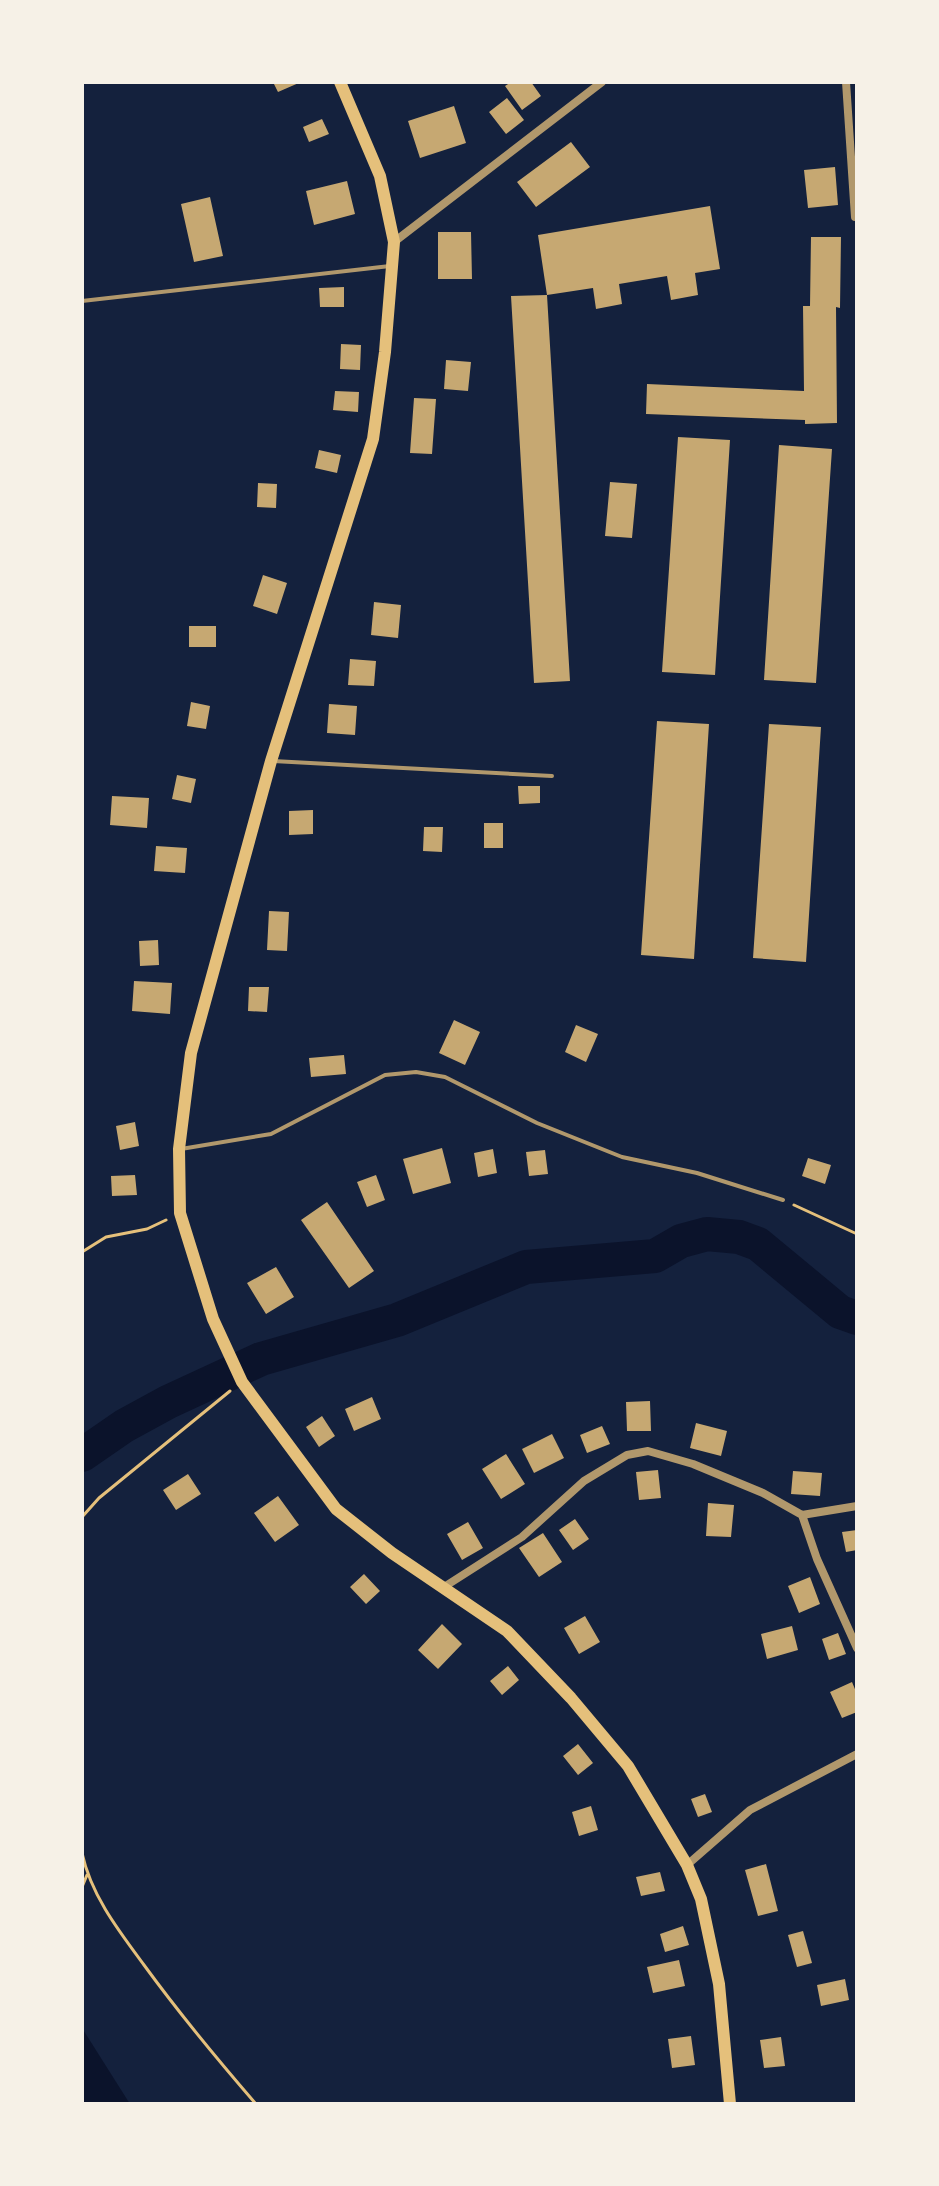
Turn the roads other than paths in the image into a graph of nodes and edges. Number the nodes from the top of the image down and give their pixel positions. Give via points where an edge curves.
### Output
1 (340, 82) edge
2 (602, 82) edge
3 (846, 82) edge
4 (855, 217) dead end
5 (394, 242) junction
6 (392, 265) junction
7 (82, 301) edge
8 (271, 761) junction
9 (552, 776) dead end
10 (179, 1149) junction
11 (783, 1200) road end
12 (857, 1506) edge
13 (802, 1515) junction
14 (444, 1587) junction
15 (857, 1648) edge
16 (857, 1754) edge
17 (687, 1865) junction
18 (730, 2104) edge

1 - 5 main road via 380,176
2 - 5 street
3 - 4 street
5 - 6 main road
6 - 7 lane
6 - 8 main road via 373,439
8 - 9 lane
8 - 10 main road via 191,1053
10 - 11 lane via 271,1134 385,1075 416,1072 445,1077 537,1123 622,1157
10 - 14 main road via 180,1213 221,1339 242,1382 336,1509
12 - 13 street
13 - 14 street via 693,1464 648,1451 627,1455 584,1481 522,1537
13 - 15 street
14 - 17 main road via 507,1631 571,1698 628,1766
16 - 17 street via 750,1810
17 - 18 main road via 701,1899 719,1984

